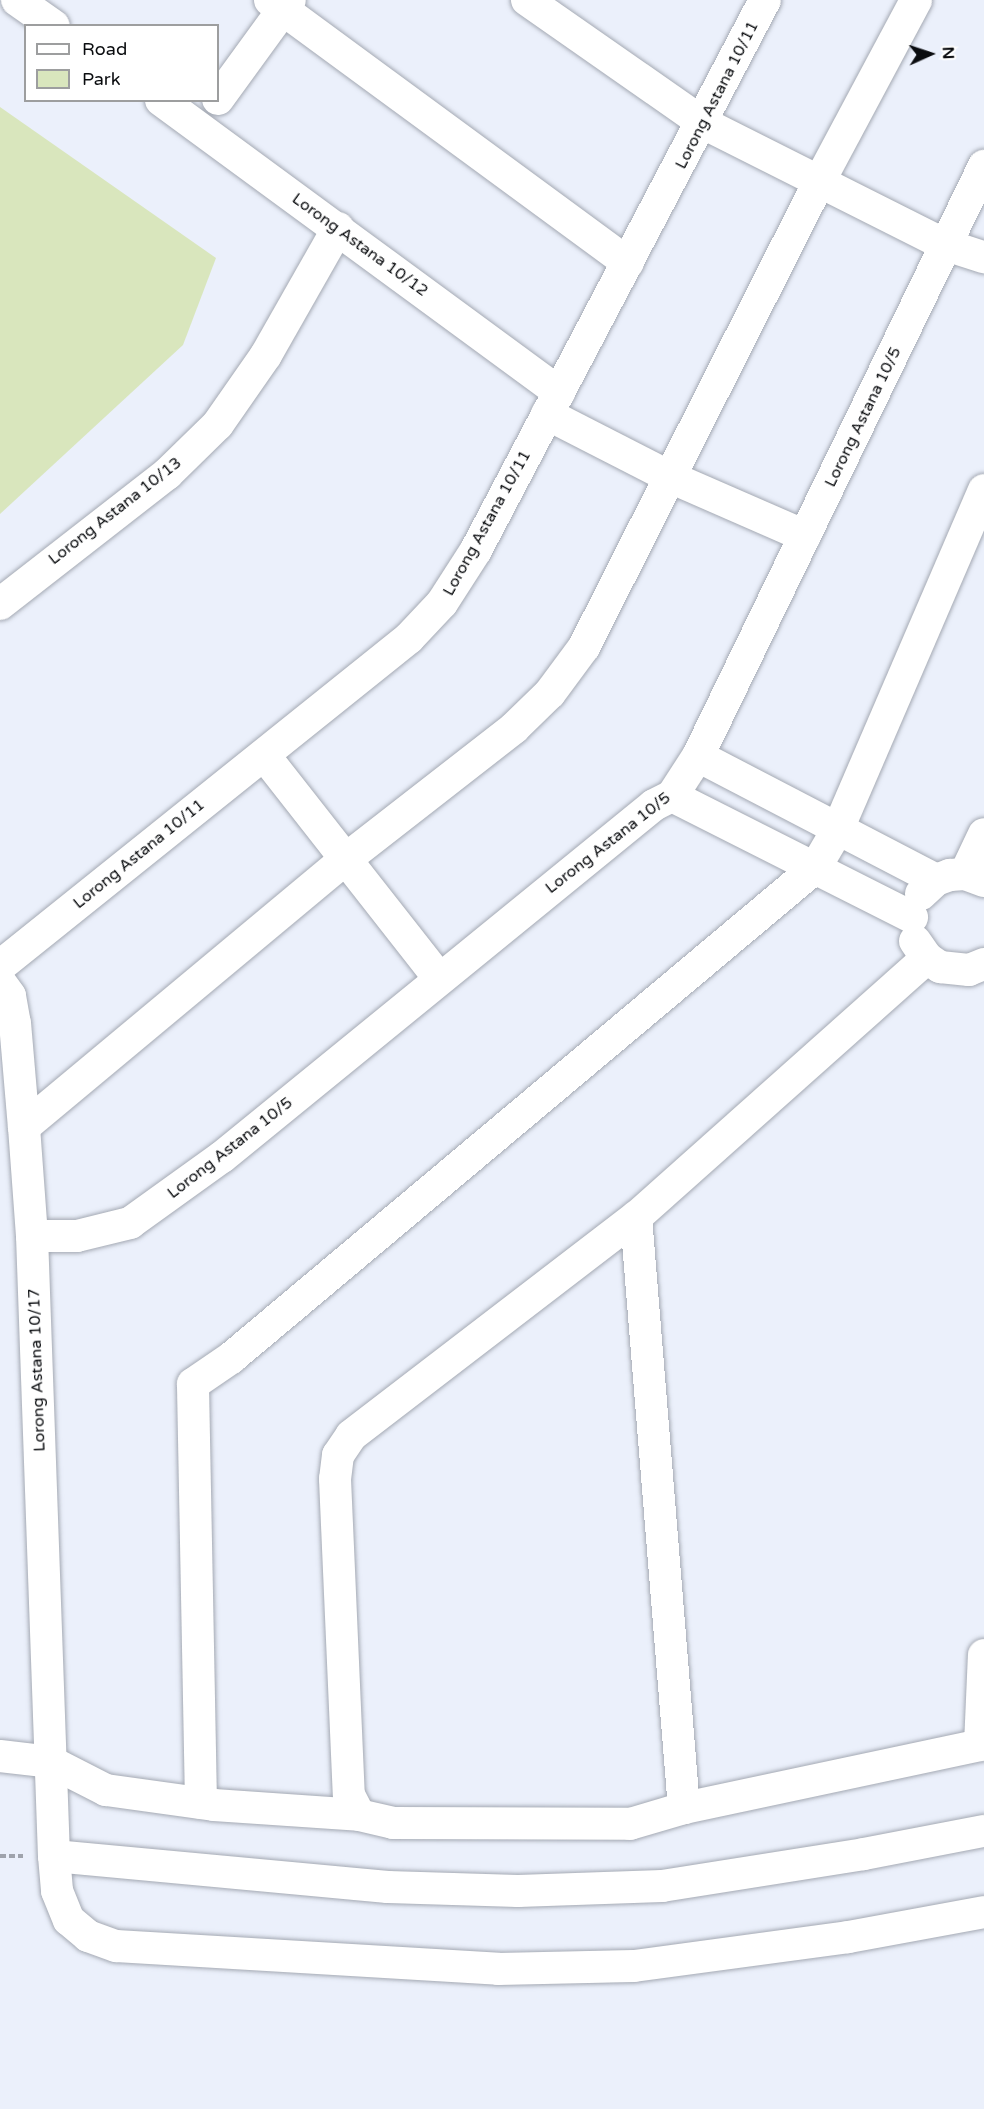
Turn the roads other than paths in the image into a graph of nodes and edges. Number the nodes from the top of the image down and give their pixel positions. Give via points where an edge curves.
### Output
1 (17, 0) edge
2 (527, 0) edge
3 (765, 0) edge
4 (916, 0) edge
5 (281, 3) edge
6 (51, 24) edge
7 (219, 97) edge
8 (164, 102) edge
9 (216, 102) edge
10 (703, 123) junction
11 (198, 126) junction
12 (984, 166) edge
13 (819, 182) junction
14 (338, 228) junction
15 (946, 245) junction
16 (984, 257) edge
17 (628, 263) junction
18 (553, 403) junction
19 (670, 477) junction
20 (984, 490) edge
21 (805, 536) junction
22 (0, 604) edge
23 (264, 755) junction
24 (698, 756) junction
25 (672, 796) junction
26 (838, 829) junction
27 (984, 834) edge
28 (346, 859) junction
29 (815, 868) junction
30 (962, 879) edge
31 (912, 917) junction
32 (927, 958) junction
33 (984, 964) edge
34 (0, 966) edge
35 (440, 978) junction
36 (0, 982) edge
37 (24, 1127) junction
38 (636, 1217) junction
39 (32, 1236) junction
40 (984, 1655) edge
41 (982, 1745) edge
42 (0, 1756) edge
43 (51, 1762) junction
44 (201, 1803) junction
45 (684, 1808) junction
46 (359, 1815) junction
47 (984, 1831) edge
48 (54, 1856) junction
49 (984, 1912) edge

1 - 6 street
2 - 10 street
3 - 10 street, Lorong Astana 10/11
4 - 13 street
5 - 7 street
5 - 17 street
8 - 11 street, Lorong Astana 10/12
9 - 11 street
10 - 13 street
10 - 17 street, Lorong Astana 10/11
11 - 14 street, Lorong Astana 10/12
12 - 15 street, Lorong Astana 10/5
13 - 15 street
13 - 19 street
14 - 18 street, Lorong Astana 10/12
14 - 22 street, Lorong Astana 10/13 via 266,355 218,424 167,474
15 - 16 street
15 - 21 street, Lorong Astana 10/5
17 - 18 street, Lorong Astana 10/11
18 - 19 street, Lorong Astana 10/12
18 - 23 street, Lorong Astana 10/11 via 476,550 442,603 409,638
19 - 21 street, Lorong Astana 10/12
19 - 28 street via 584,647 550,693 514,728
20 - 26 street
21 - 24 street, Lorong Astana 10/5
23 - 28 street
23 - 34 street, Lorong Astana 10/11
24 - 25 street, Lorong Astana 10/5
24 - 26 street
25 - 29 street
25 - 35 street, Lorong Astana 10/5 via 654,805
26 - 29 street
26 - 30 street
27 - 30 street
28 - 35 street
28 - 37 street
29 - 31 street
29 - 44 street via 231,1358 193,1384
30 - 31 street via 916,902
31 - 32 street via 912,932
32 - 33 street via 954,971
32 - 38 street
35 - 39 street, Lorong Astana 10/5 via 222,1157 130,1223 77,1236
36 - 37 street, Lorong Astana 10/17 via 10,996 15,1023
37 - 39 street, Lorong Astana 10/17
38 - 45 street
38 - 46 street via 351,1436 338,1455 335,1479 349,1795
39 - 43 street, Lorong Astana 10/17
40 - 41 street
41 - 45 street
42 - 43 street
43 - 44 street via 106,1790
43 - 48 street, Lorong Astana 10/17
44 - 46 street
45 - 46 street via 630,1824 393,1823
47 - 48 street via 662,1886 518,1891 388,1887
48 - 49 street, Lorong Astana 10/17 via 57,1892 69,1920 88,1936 116,1946 358,1962 498,1969 634,1966 848,1937

